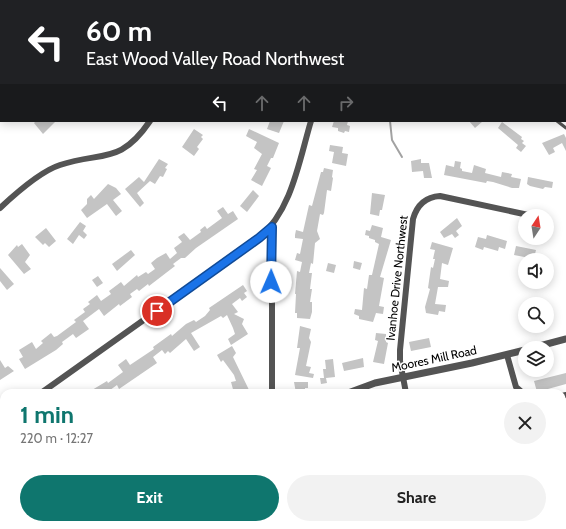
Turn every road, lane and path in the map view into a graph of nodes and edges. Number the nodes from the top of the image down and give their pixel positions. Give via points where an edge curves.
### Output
1 (149, 122) edge
2 (311, 122) edge
3 (0, 208) edge
4 (518, 213) edge
5 (272, 227) junction
6 (566, 339) edge
7 (554, 342) edge
8 (518, 352) edge
9 (506, 355) junction
10 (403, 377) junction
11 (47, 389) edge
12 (272, 389) edge
13 (359, 389) edge
14 (405, 389) edge
15 (518, 389) edge

1 - 3 street via 140,136 119,152 59,165
2 - 5 street via 288,196
4 - 10 street, Ivanhoe Drive Northwest via 440,196 428,198 419,205 413,219 401,342 400,361
5 - 11 street
5 - 12 street
6 - 7 street
8 - 9 street, Moores Mill Road
9 - 10 street, Moores Mill Road
9 - 15 street
10 - 13 street, Moores Mill Road
10 - 14 street, Ivanhoe Drive Northwest

